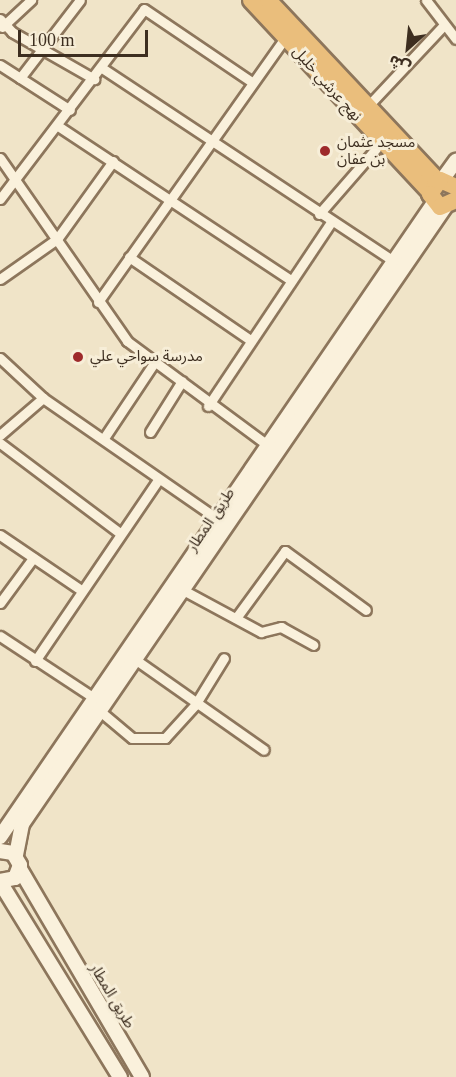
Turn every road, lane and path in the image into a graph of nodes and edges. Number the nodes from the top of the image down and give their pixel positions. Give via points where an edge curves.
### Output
1 (31, 0) edge
2 (80, 0) edge
3 (251, 0) edge
4 (268, 0) edge
5 (426, 0) edge
6 (1, 24) edge
7 (443, 26) junction
8 (285, 38) junction
9 (456, 39) edge
10 (42, 50) junction
11 (0, 65) edge
12 (102, 68) junction
13 (20, 78) junction
14 (94, 79) junction
15 (252, 82) junction
16 (366, 108) junction
17 (70, 110) junction
18 (58, 126) junction
19 (209, 138) junction
20 (381, 143) junction
21 (0, 158) edge
22 (113, 161) junction
23 (456, 161) edge
24 (17, 182) junction
25 (445, 197) edge
26 (169, 198) junction
27 (0, 199) edge
28 (319, 214) junction
29 (331, 222) junction
30 (57, 239) junction
31 (129, 257) junction
32 (400, 265) junction
33 (0, 279) edge
34 (291, 280) junction
35 (98, 302) junction
36 (250, 340) junction
37 (0, 358) edge
38 (154, 363) junction
39 (182, 381) junction
40 (43, 398) junction
41 (208, 406) junction
42 (150, 432) dead end
43 (0, 435) edge
44 (105, 438) junction
45 (0, 443) edge
46 (268, 446) junction
47 (158, 480) junction
48 (223, 523) junction
49 (120, 533) junction
50 (0, 535) edge
51 (33, 558) junction
52 (81, 590) junction
53 (183, 590) junction
54 (0, 603) edge
55 (366, 610) dead end
56 (236, 618) junction
57 (0, 636) edge
58 (313, 645) dead end
59 (224, 658) dead end
60 (136, 660) junction
61 (35, 661) junction
62 (195, 705) junction
63 (99, 706) junction
64 (264, 750) dead end
65 (2, 828) edge
66 (0, 851) edge
67 (18, 862) junction
68 (0, 881) edge
69 (66, 951) junction
70 (51, 961) junction
71 (115, 1033) junction
72 (99, 1043) junction
73 (120, 1077) edge
74 (142, 1077) edge

1 - 6 street
2 - 10 street
3 - 8 highway, نهج عرشي خليل
4 - 16 highway, نهج عرشي خليل
5 - 7 street
6 - 10 street
7 - 9 street
7 - 16 street
8 - 15 street
8 - 20 highway, نهج عرشي خليل
10 - 13 street
10 - 14 street
11 - 13 street
12 - 14 street
12 - 15 street via 144,9
12 - 19 street
13 - 17 street
14 - 17 street
15 - 19 street
16 - 25 highway, نهج عرشي خليل
17 - 18 street
18 - 22 street
18 - 24 street
19 - 26 street
19 - 28 street
20 - 25 highway, نهج عرشي خليل
20 - 28 street
21 - 24 street
22 - 26 street
22 - 30 street
23 - 25 main road, طريق المطار
24 - 27 street
24 - 30 street
25 - 32 main road, طريق المطار
26 - 31 street
26 - 34 street
28 - 29 street
29 - 32 street
29 - 34 street
30 - 33 street
30 - 35 street
31 - 35 street
31 - 36 street
32 - 46 main road, طريق المطار
32 - 48 main road, طريق المطار
34 - 36 street
35 - 38 street via 127,341
36 - 41 street
37 - 40 street
38 - 39 street
38 - 44 street
39 - 41 street
39 - 42 street
40 - 43 street
40 - 44 street
41 - 46 street
44 - 47 street
45 - 49 street
46 - 48 main road, طريق المطار
47 - 48 street
47 - 49 street
48 - 53 main road, طريق المطار
48 - 63 main road, طريق المطار
49 - 52 street
50 - 51 street
51 - 52 street
51 - 54 street
52 - 61 street
53 - 56 street
53 - 60 main road, طريق المطار
55 - 56 street via 285,550
56 - 58 street via 264,633 281,627
57 - 61 street
59 - 62 street
60 - 62 street
60 - 63 main road, طريق المطار
61 - 63 street
62 - 63 street via 174,733 156,740 127,735
62 - 64 street
63 - 65 main road, طريق المطار
63 - 67 main road, طريق المطار via 22,824
66 - 67 main road
67 - 68 main road via 12,880
67 - 69 main road, طريق المطار
68 - 70 main road
69 - 70 main road
69 - 71 main road, طريق المطار
70 - 72 main road
71 - 72 main road
71 - 74 main road, طريق المطار
72 - 73 main road

